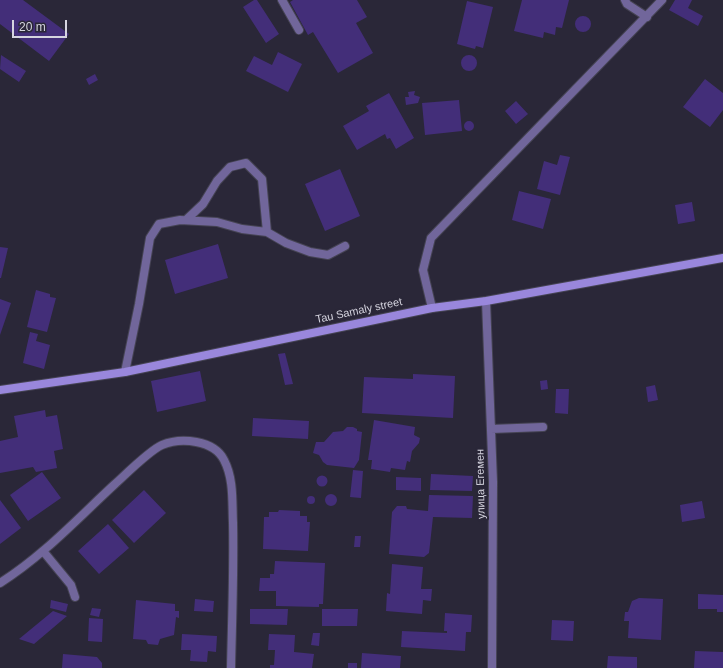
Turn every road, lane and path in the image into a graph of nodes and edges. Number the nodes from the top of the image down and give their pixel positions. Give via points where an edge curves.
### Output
1 (282, 0) edge
2 (625, 0) edge
3 (662, 0) edge
4 (647, 17) junction
5 (299, 30) dead end
6 (186, 220) junction
7 (267, 232) junction
8 (344, 246) dead end
9 (723, 258) edge
10 (486, 301) junction
11 (432, 308) junction
12 (125, 372) junction
13 (0, 390) edge
14 (543, 427) dead end
15 (491, 429) junction
16 (43, 551) junction
17 (0, 583) edge
18 (75, 597) dead end
19 (231, 668) edge
20 (492, 668) edge

1 - 5 street
2 - 4 street
3 - 4 street
4 - 11 street via 431,238 424,270
6 - 7 street via 217,222
6 - 7 street via 203,204 217,181 230,167 246,163 262,179
6 - 12 street via 159,224 150,238 140,304
7 - 8 street via 310,252 328,255
9 - 10 street, Tau Samaly street
10 - 11 street, Tau Samaly street
10 - 15 street, улица Егемен
11 - 12 street, Tau Samaly street
12 - 13 street, Tau Samaly street
14 - 15 street
15 - 20 street, улица Егемен
16 - 17 street
16 - 18 street via 71,585
16 - 19 street via 134,466 161,446 190,441 216,449 224,460 232,483 234,561

